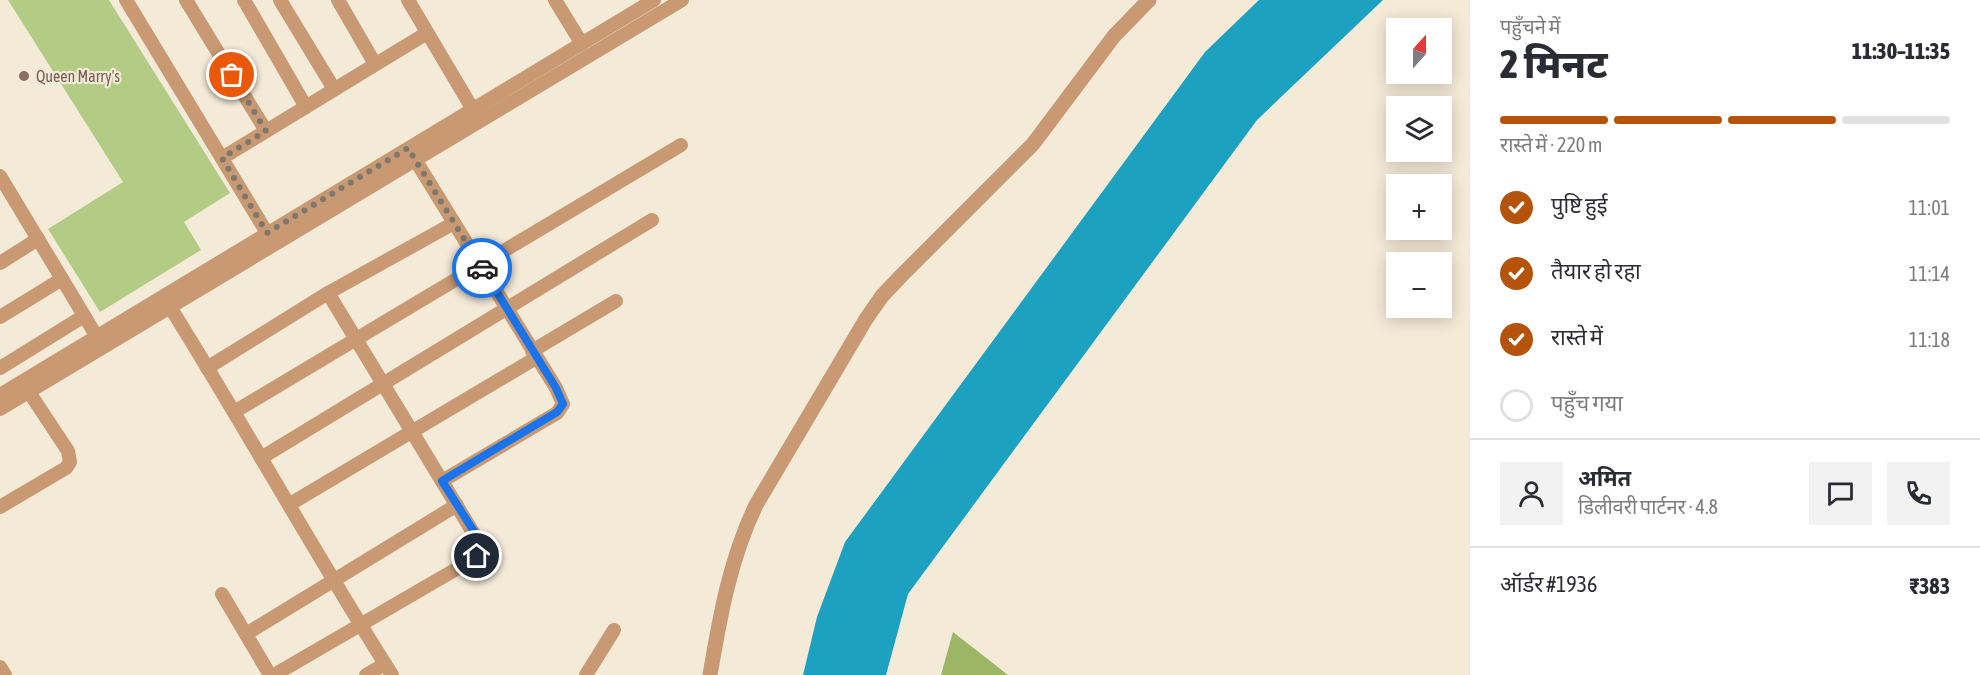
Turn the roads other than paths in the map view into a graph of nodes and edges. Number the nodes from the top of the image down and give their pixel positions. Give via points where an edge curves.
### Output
1 (126, 0) edge
2 (186, 0) edge
3 (244, 0) edge
4 (280, 0) edge
5 (338, 0) edge
6 (408, 0) edge
7 (555, 0) edge
8 (654, 0) edge
9 (682, 0) edge
10 (1149, 0) edge
11 (427, 33) junction
12 (582, 44) junction
13 (375, 64) junction
14 (334, 89) junction
15 (306, 107) junction
16 (472, 108) junction
17 (266, 131) junction
18 (681, 145) dead end
19 (412, 154) junction
20 (222, 158) junction
21 (0, 176) edge
22 (652, 220) dead end
23 (454, 223) junction
24 (267, 233) junction
25 (38, 239) junction
26 (0, 263) edge
27 (480, 265) junction
28 (62, 279) junction
29 (328, 293) junction
30 (616, 301) dead end
31 (168, 302) junction
32 (506, 309) junction
33 (84, 316) junction
34 (0, 317) edge
35 (97, 337) junction
36 (356, 339) junction
37 (534, 355) junction
38 (0, 368) edge
39 (207, 368) junction
40 (50, 372) junction
41 (383, 384) junction
42 (29, 392) junction
43 (0, 395) edge
44 (0, 409) edge
45 (234, 412) junction
46 (412, 432) junction
47 (261, 458) junction
48 (442, 481) junction
49 (290, 504) junction
50 (457, 506) junction
51 (0, 507) edge
52 (333, 581) junction
53 (222, 594) dead end
54 (360, 624) junction
55 (614, 630) dead end
56 (246, 634) junction
57 (0, 667) edge
58 (388, 670) edge
59 (5, 675) edge
60 (272, 675) edge
61 (366, 675) edge
62 (586, 675) edge
63 (710, 675) edge

1 - 20 street
2 - 17 street
3 - 15 street
4 - 14 street
5 - 13 street
6 - 11 street
7 - 12 street
8 - 12 street
9 - 19 street
10 - 63 street via 1114,36 1033,144 901,276 866,319 744,531 721,609
11 - 13 street
11 - 16 street
12 - 16 street
13 - 14 street
14 - 15 street
15 - 17 street
16 - 19 street
17 - 20 street
18 - 27 street
19 - 23 street
19 - 24 street
19 - 31 street
20 - 24 street
21 - 25 street
22 - 32 street
23 - 27 street
23 - 29 street
24 - 31 street
25 - 26 street
25 - 28 street
27 - 32 street
27 - 36 street
28 - 33 street
28 - 34 street
29 - 36 street
29 - 39 street
30 - 37 street
31 - 35 street
31 - 39 street
31 - 40 street
32 - 37 street
32 - 41 street
33 - 35 street
33 - 38 street
35 - 40 street
36 - 41 street
36 - 45 street
37 - 46 street
37 - 48 street via 562,399 562,408
39 - 45 street
40 - 42 street
40 - 43 street
41 - 46 street
41 - 47 street
42 - 44 street
42 - 51 street via 68,451 70,462
45 - 47 street
46 - 48 street
46 - 49 street
47 - 49 street
48 - 50 street
49 - 52 street
50 - 52 street
50 - 54 street via 482,544 481,554
52 - 54 street
52 - 56 street
53 - 56 street
54 - 58 street
54 - 60 street
55 - 62 street
56 - 60 street
57 - 59 street
58 - 61 street

